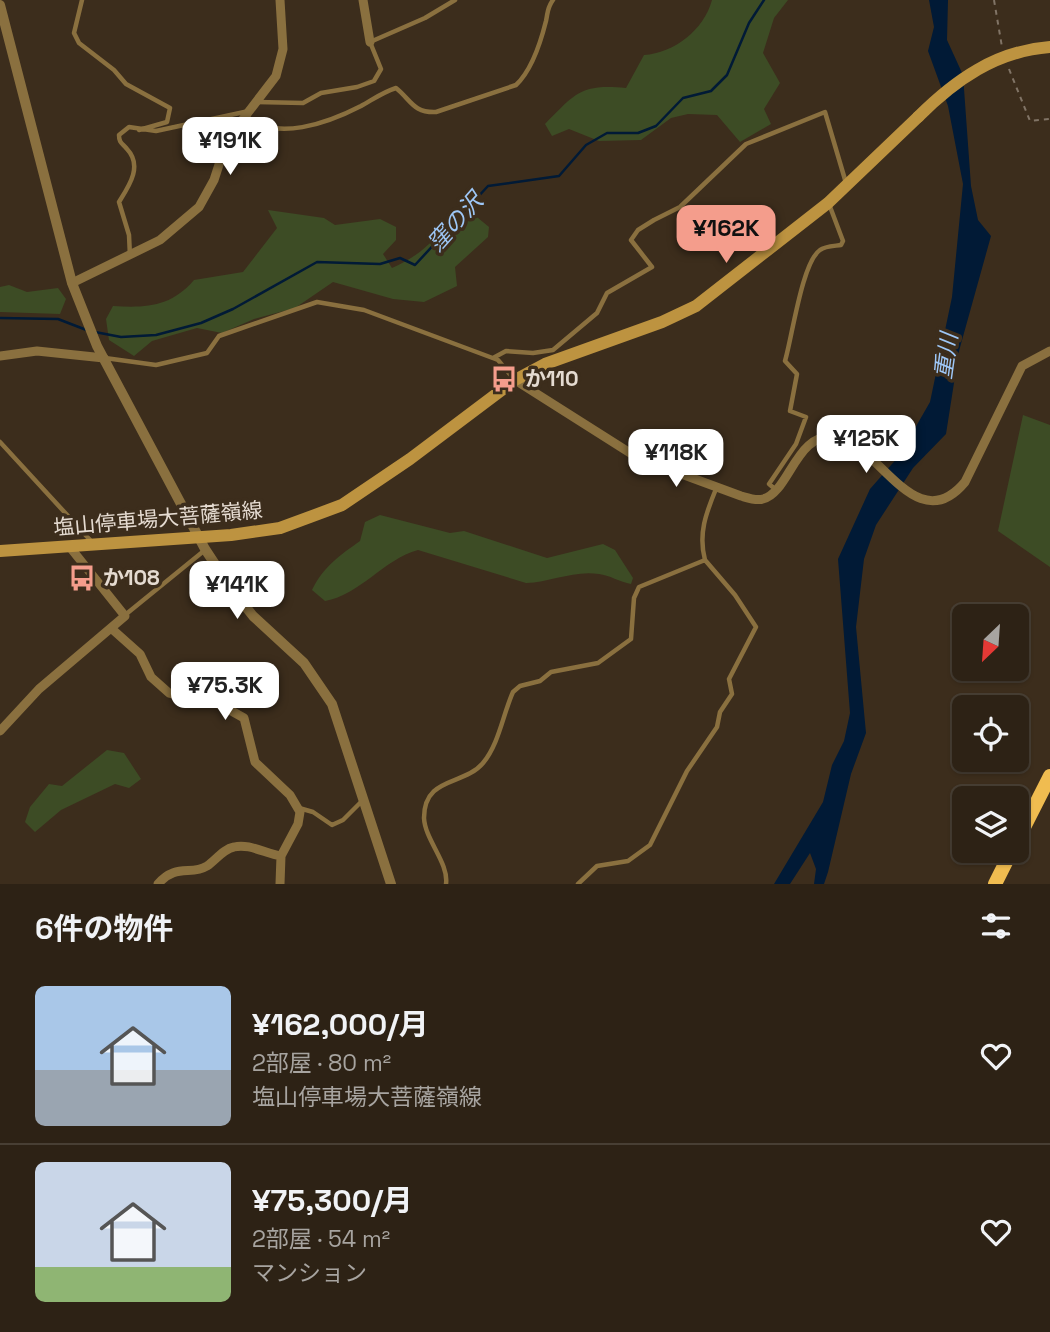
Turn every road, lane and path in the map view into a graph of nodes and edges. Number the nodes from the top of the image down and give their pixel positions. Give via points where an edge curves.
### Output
1 (82, 0) edge
2 (280, 0) edge
3 (363, 0) edge
4 (455, 0) edge
5 (553, 0) edge
6 (994, 0) edge
7 (0, 5) edge
8 (370, 42) junction
9 (1050, 47) edge
10 (1003, 52) dead end
11 (1007, 64) dead end
12 (257, 102) junction
13 (247, 113) junction
14 (1050, 119) edge
15 (139, 130) junction
16 (847, 186) junction
17 (828, 203) junction
18 (130, 257) junction
19 (72, 283) junction
20 (1050, 351) edge
21 (0, 356) edge
22 (104, 358) junction
23 (493, 358) junction
24 (515, 380) junction
25 (0, 442) edge
26 (716, 489) junction
27 (775, 489) junction
28 (93, 544) junction
29 (202, 544) junction
30 (69, 546) junction
31 (0, 551) edge
32 (705, 561) junction
33 (125, 616) junction
34 (112, 629) junction
35 (0, 731) edge
36 (1050, 776) edge
37 (365, 799) junction
38 (298, 808) junction
39 (1029, 817) edge
40 (281, 856) junction
41 (1006, 863) edge
42 (158, 884) edge
43 (280, 884) edge
44 (391, 884) edge
45 (446, 884) edge
46 (578, 884) edge
47 (995, 884) edge

1 - 15 lane via 74,33 79,43 126,84 170,108 167,122
2 - 12 street via 281,64
3 - 8 street
4 - 8 lane
5 - 13 lane via 525,75 516,85 424,113 396,88 345,114 284,131 262,128
6 - 10 path
7 - 19 street
8 - 12 lane via 382,69 374,81 321,93 296,105
9 - 16 main road, 塩山停車場大菩薩嶺線, bridge via 982,66 943,93
11 - 14 path via 1030,121
12 - 13 street
13 - 15 lane via 156,131
13 - 18 street via 227,140 199,207 160,240
15 - 18 lane via 128,127 118,137 130,150 135,170 118,202 129,235
16 - 17 main road, 塩山停車場大菩薩嶺線
16 - 23 lane via 825,112 746,144 680,207 638,230 631,240 652,267 607,293 583,327 554,350 506,351
17 - 24 main road, 塩山停車場大菩薩嶺線 via 696,306
17 - 27 lane via 843,241 816,252 800,291 785,361 797,374 790,411 806,417 796,444 769,484
18 - 19 street
19 - 22 street
20 - 27 street via 1022,366 960,488 947,497 933,501 913,495 847,440 832,436 810,445
21 - 22 street via 37,351
22 - 23 lane via 156,365 207,353 219,336 317,302 364,310
22 - 29 street
23 - 24 lane
24 - 26 street via 638,458
24 - 29 main road, 塩山停車場大菩薩嶺線 via 342,505 280,528
25 - 28 lane
26 - 27 street via 754,500
26 - 32 lane via 704,517 701,546
28 - 29 main road, 塩山停車場大菩薩嶺線
28 - 30 main road, 塩山停車場大菩薩嶺線
29 - 33 lane
29 - 37 street via 253,616 319,681 341,724
30 - 31 main road, 塩山停車場大菩薩嶺線
30 - 33 street
32 - 45 lane via 639,587 631,639 598,663 559,669 520,686 513,692 483,763 433,790 424,818
32 - 46 lane via 757,627 729,679 732,694 650,845 628,861 597,866
33 - 34 street
34 - 35 street via 39,689
34 - 38 street via 140,654 151,677 169,693 241,714 255,762
36 - 39 highway
37 - 38 lane via 332,825
37 - 44 street
38 - 40 street via 298,824
40 - 42 street via 235,846 206,867 180,869
40 - 43 street
41 - 47 highway

